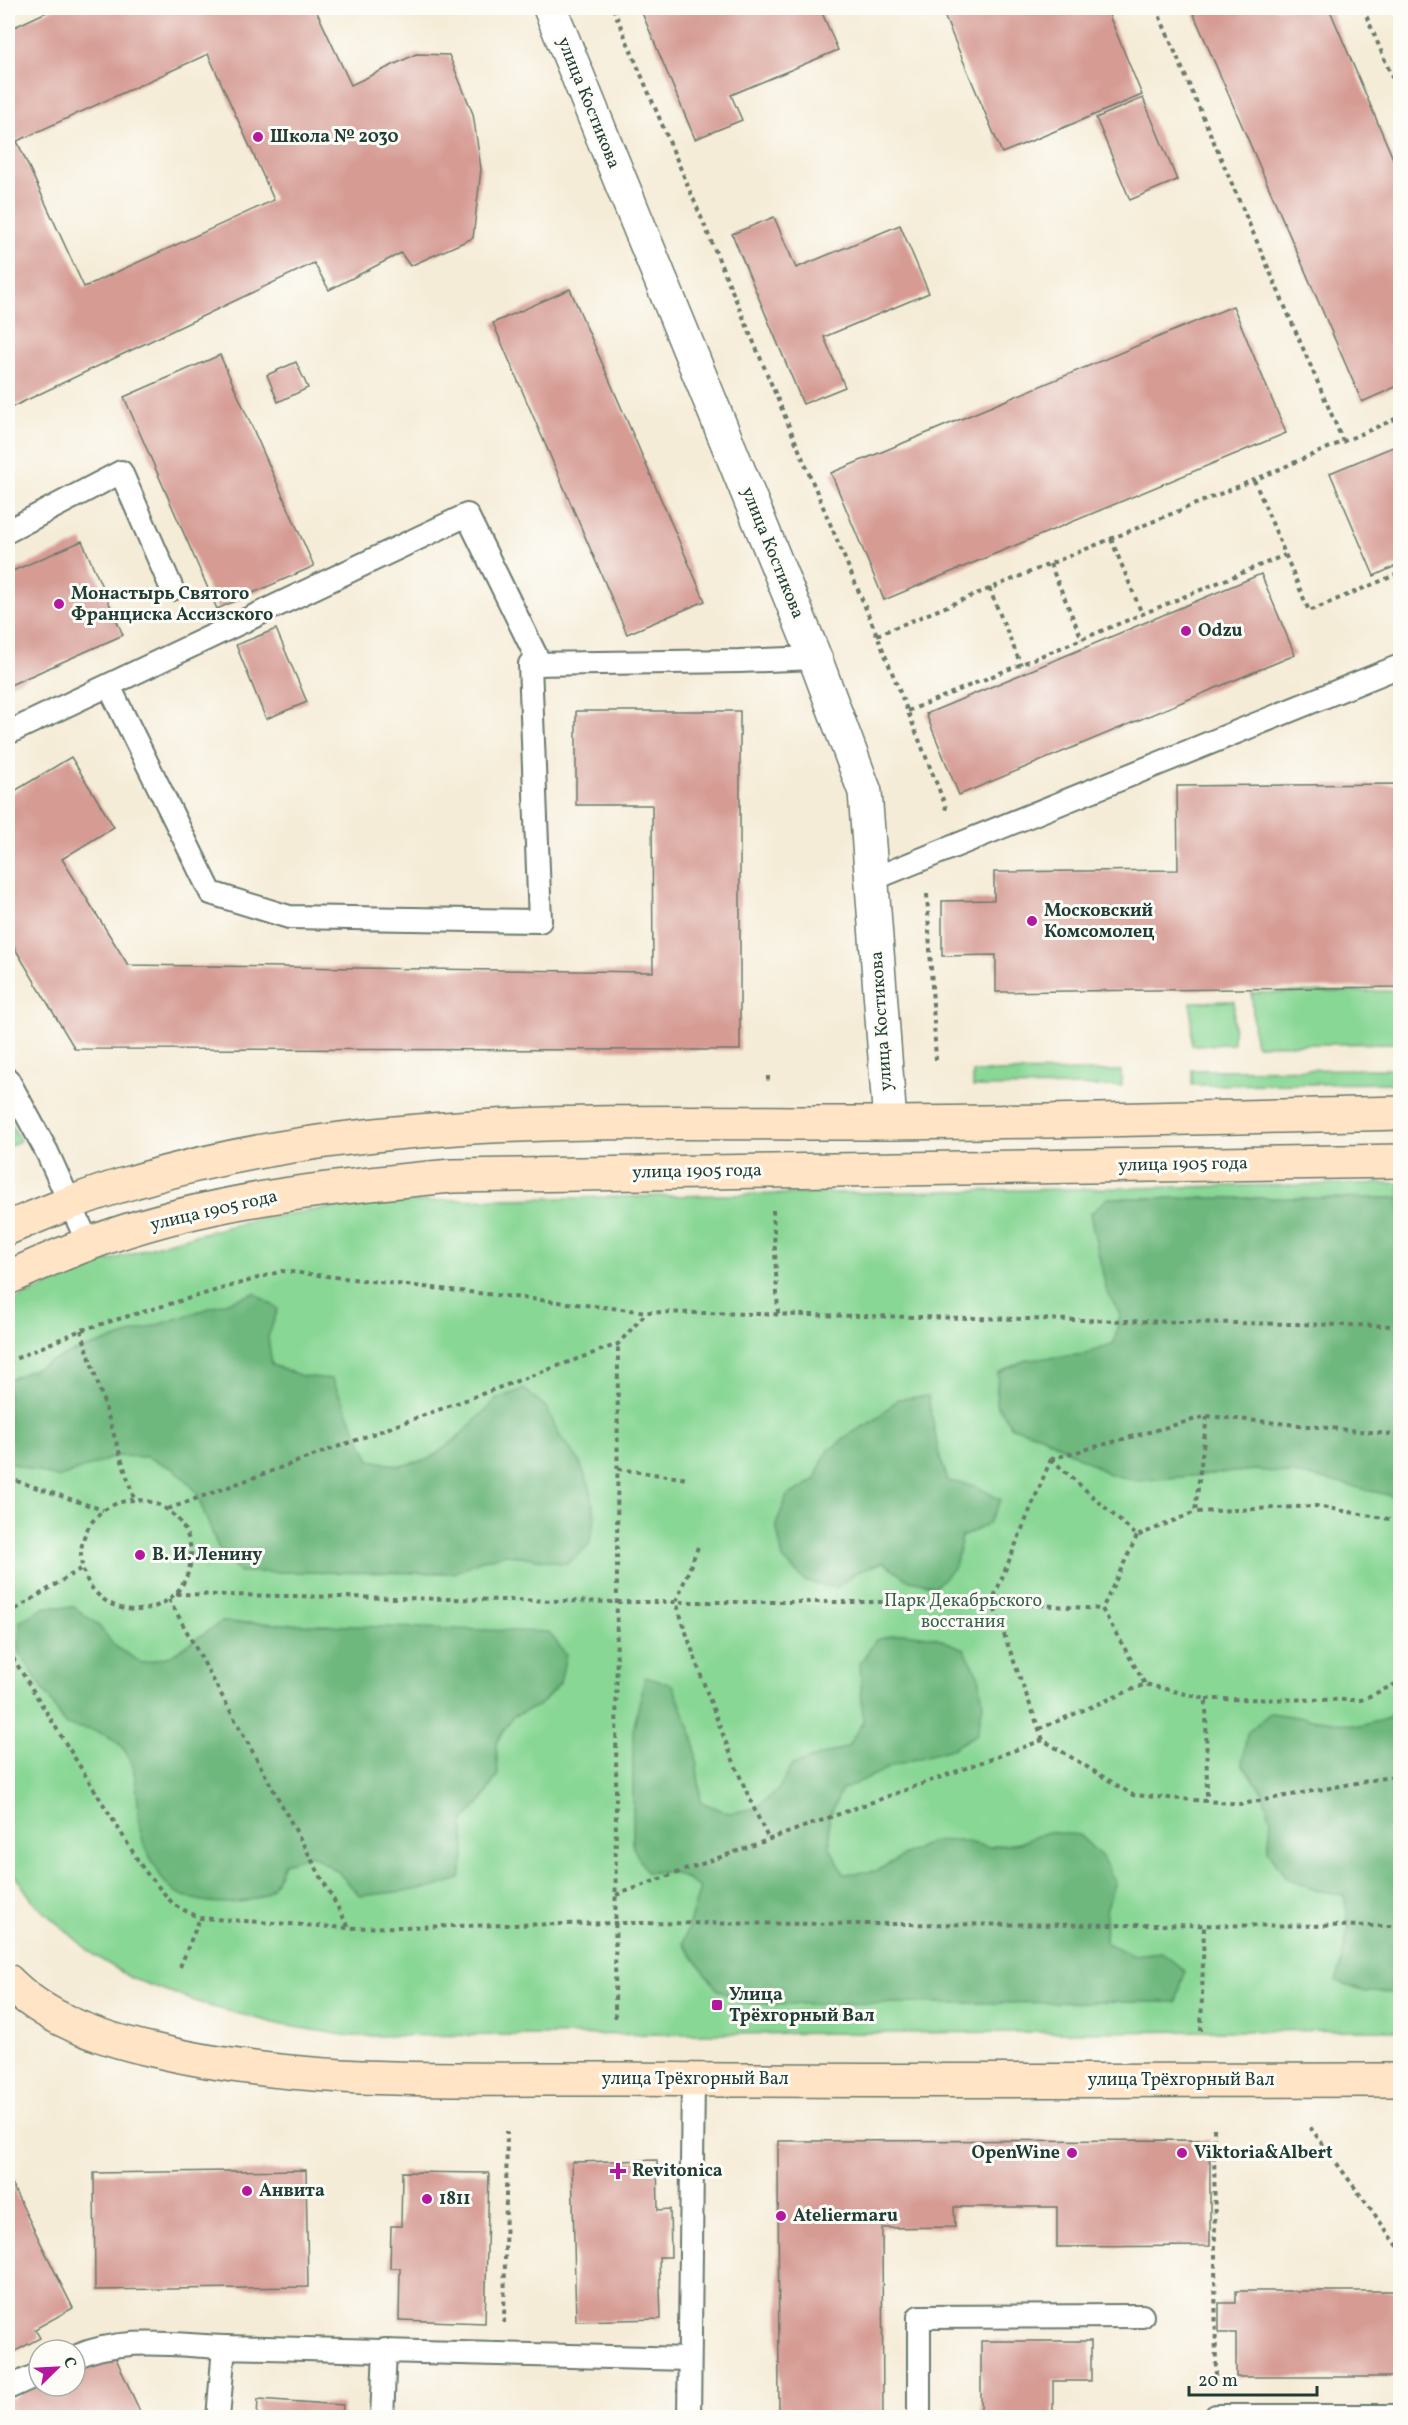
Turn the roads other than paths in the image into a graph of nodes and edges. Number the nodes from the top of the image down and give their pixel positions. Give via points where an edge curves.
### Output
1 (550, 8) edge
2 (8, 531) edge
3 (172, 589) dead end
4 (815, 658) junction
5 (540, 664) junction
6 (1401, 666) edge
7 (110, 686) junction
8 (8, 733) edge
9 (873, 879) junction
10 (8, 1080) edge
11 (1401, 1113) edge
12 (890, 1123) junction
13 (1401, 1161) edge
14 (70, 1203) junction
15 (8, 1228) edge
16 (88, 1243) junction
17 (8, 1278) edge
18 (14, 1998) edge
19 (693, 2080) junction
20 (1401, 2080) edge
21 (1142, 2316) dead end
22 (224, 2347) junction
23 (385, 2350) junction
24 (87, 2352) edge
25 (689, 2359) junction
26 (27, 2379) edge
27 (8, 2388) edge
28 (1216, 2416) edge
29 (1401, 2416) edge
30 (218, 2418) edge
31 (382, 2418) edge
32 (689, 2418) edge
33 (920, 2418) edge

1 - 4 street, улица Костикова
2 - 3 lane via 121,472
4 - 5 lane
4 - 9 street, улица Костикова via 865,792
5 - 7 lane via 467,515
5 - 7 lane via 530,664 540,921 289,917 211,893
6 - 9 lane
7 - 8 lane
9 - 12 street, улица Костикова
10 - 14 lane
11 - 12 main road
12 - 14 main road via 483,1125 334,1140 237,1156 135,1181
13 - 16 main road, улица 1905 года via 452,1176 342,1186 250,1200
14 - 15 main road
14 - 16 lane
16 - 17 main road, улица 1905 года
18 - 19 main road, улица Трёхгорный Вал via 79,2028 153,2050 242,2066 356,2077
19 - 20 main road, улица Трёхгорный Вал
19 - 25 lane
21 - 33 lane via 919,2317
22 - 23 lane
22 - 24 lane via 134,2343
22 - 30 lane
23 - 25 lane
23 - 31 lane
25 - 32 lane
26 - 27 lane
28 - 29 lane

